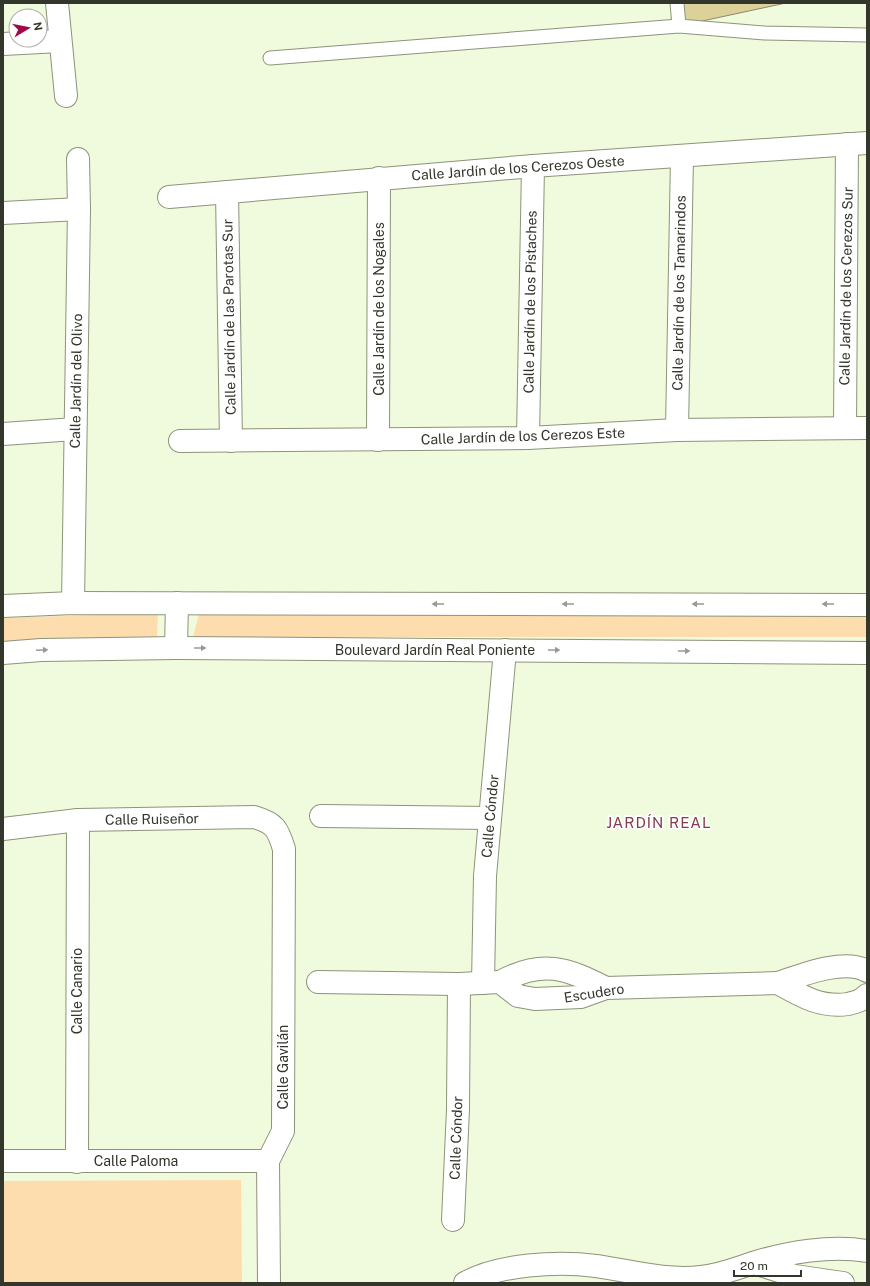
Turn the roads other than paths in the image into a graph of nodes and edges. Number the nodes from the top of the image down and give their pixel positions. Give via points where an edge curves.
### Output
1 (58, 3) edge
2 (677, 3) edge
3 (679, 26) junction
4 (867, 35) edge
5 (60, 41) junction
6 (3, 44) edge
7 (270, 58) dead end
8 (66, 96) dead end
9 (857, 143) edge
10 (682, 156) junction
11 (78, 159) dead end
12 (532, 166) junction
13 (379, 178) junction
14 (227, 192) junction
15 (170, 197) dead end
16 (79, 209) junction
17 (3, 213) edge
18 (845, 428) junction
19 (867, 428) edge
20 (75, 429) junction
21 (677, 430) junction
22 (3, 434) edge
23 (528, 438) junction
24 (378, 440) junction
25 (180, 441) dead end
26 (231, 441) junction
27 (73, 603) junction
28 (177, 603) junction
29 (867, 605) edge
30 (3, 606) edge
31 (176, 648) junction
32 (505, 650) junction
33 (3, 653) edge
34 (867, 653) edge
35 (321, 816) dead end
36 (490, 818) junction
37 (78, 820) junction
38 (3, 829) edge
39 (284, 849) joint
40 (867, 971) edge
41 (318, 982) dead end
42 (492, 983) junction
43 (778, 983) junction
44 (459, 984) junction
45 (606, 988) junction
46 (867, 995) edge
47 (3, 1161) edge
48 (268, 1161) junction
49 (77, 1162) junction
50 (453, 1220) dead end
51 (867, 1251) edge
52 (754, 1263) junction
53 (575, 1274) edge
54 (725, 1278) edge
55 (269, 1283) edge
56 (465, 1283) edge
57 (843, 1283) edge

1 - 5 street
2 - 3 lane
3 - 4 lane via 765,33
3 - 7 lane
5 - 6 street
5 - 8 street
9 - 10 street, Calle Jardín de los Cerezos Oeste
9 - 18 street, Calle Jardín de los Cerezos Sur
10 - 12 street, Calle Jardín de los Cerezos Oeste
10 - 21 street, Calle Jardín de los Tamarindos
11 - 16 street, Calle Jardín del Olivo
12 - 13 street, Calle Jardín de los Cerezos Oeste
12 - 23 street, Calle Jardín de los Pistaches
13 - 14 street, Calle Jardín de los Cerezos Oeste
13 - 24 street, Calle Jardín de los Nogales
14 - 15 street, Calle Jardín de los Cerezos Oeste
14 - 26 street, Calle Jardín de las Parotas Sur
16 - 17 street
16 - 20 street, Calle Jardín del Olivo
18 - 19 street, Calle Jardín de los Cerezos Este
18 - 21 street, Calle Jardín de los Cerezos Este
20 - 22 street
20 - 27 street, Calle Jardín del Olivo
21 - 23 street, Calle Jardín de los Cerezos Este
23 - 24 street, Calle Jardín de los Cerezos Este
24 - 26 street, Calle Jardín de los Cerezos Este
25 - 26 street, Calle Jardín de los Cerezos Este
27 - 28 street
27 - 30 street
29 -> 28 street
28 - 31 street
31 -> 32 street, Boulevard Jardín Real Poniente
33 -> 31 street, Boulevard Jardín Real Poniente
32 -> 34 street, Boulevard Jardín Real Poniente
32 - 36 street, Calle Cóndor
35 - 36 street
36 - 42 street, Calle Cóndor via 484,876
37 - 38 street, Calle Ruiseñor
37 - 39 street, Calle Ruiseñor via 254,817 269,821 279,832
37 - 49 street, Calle Canario
39 - 48 street, Calle Gavilán via 283,1131
40 - 43 street via 860,967 834,968
41 - 44 street
42 - 44 street
42 - 45 street, Escudero via 518,996 535,999 581,997
42 - 45 street via 534,969 560,968 578,973
43 - 45 street, Escudero
43 - 46 street via 805,998 835,1006 862,1000
44 - 50 street, Calle Cóndor via 458,1109
47 - 49 street, Calle Paloma
48 - 49 street, Calle Paloma
48 - 55 street, Calle Gavilán
51 - 52 street via 848,1248 792,1253
52 - 54 street
52 - 57 street via 795,1276
53 - 54 street
53 - 56 street via 541,1265 502,1270

